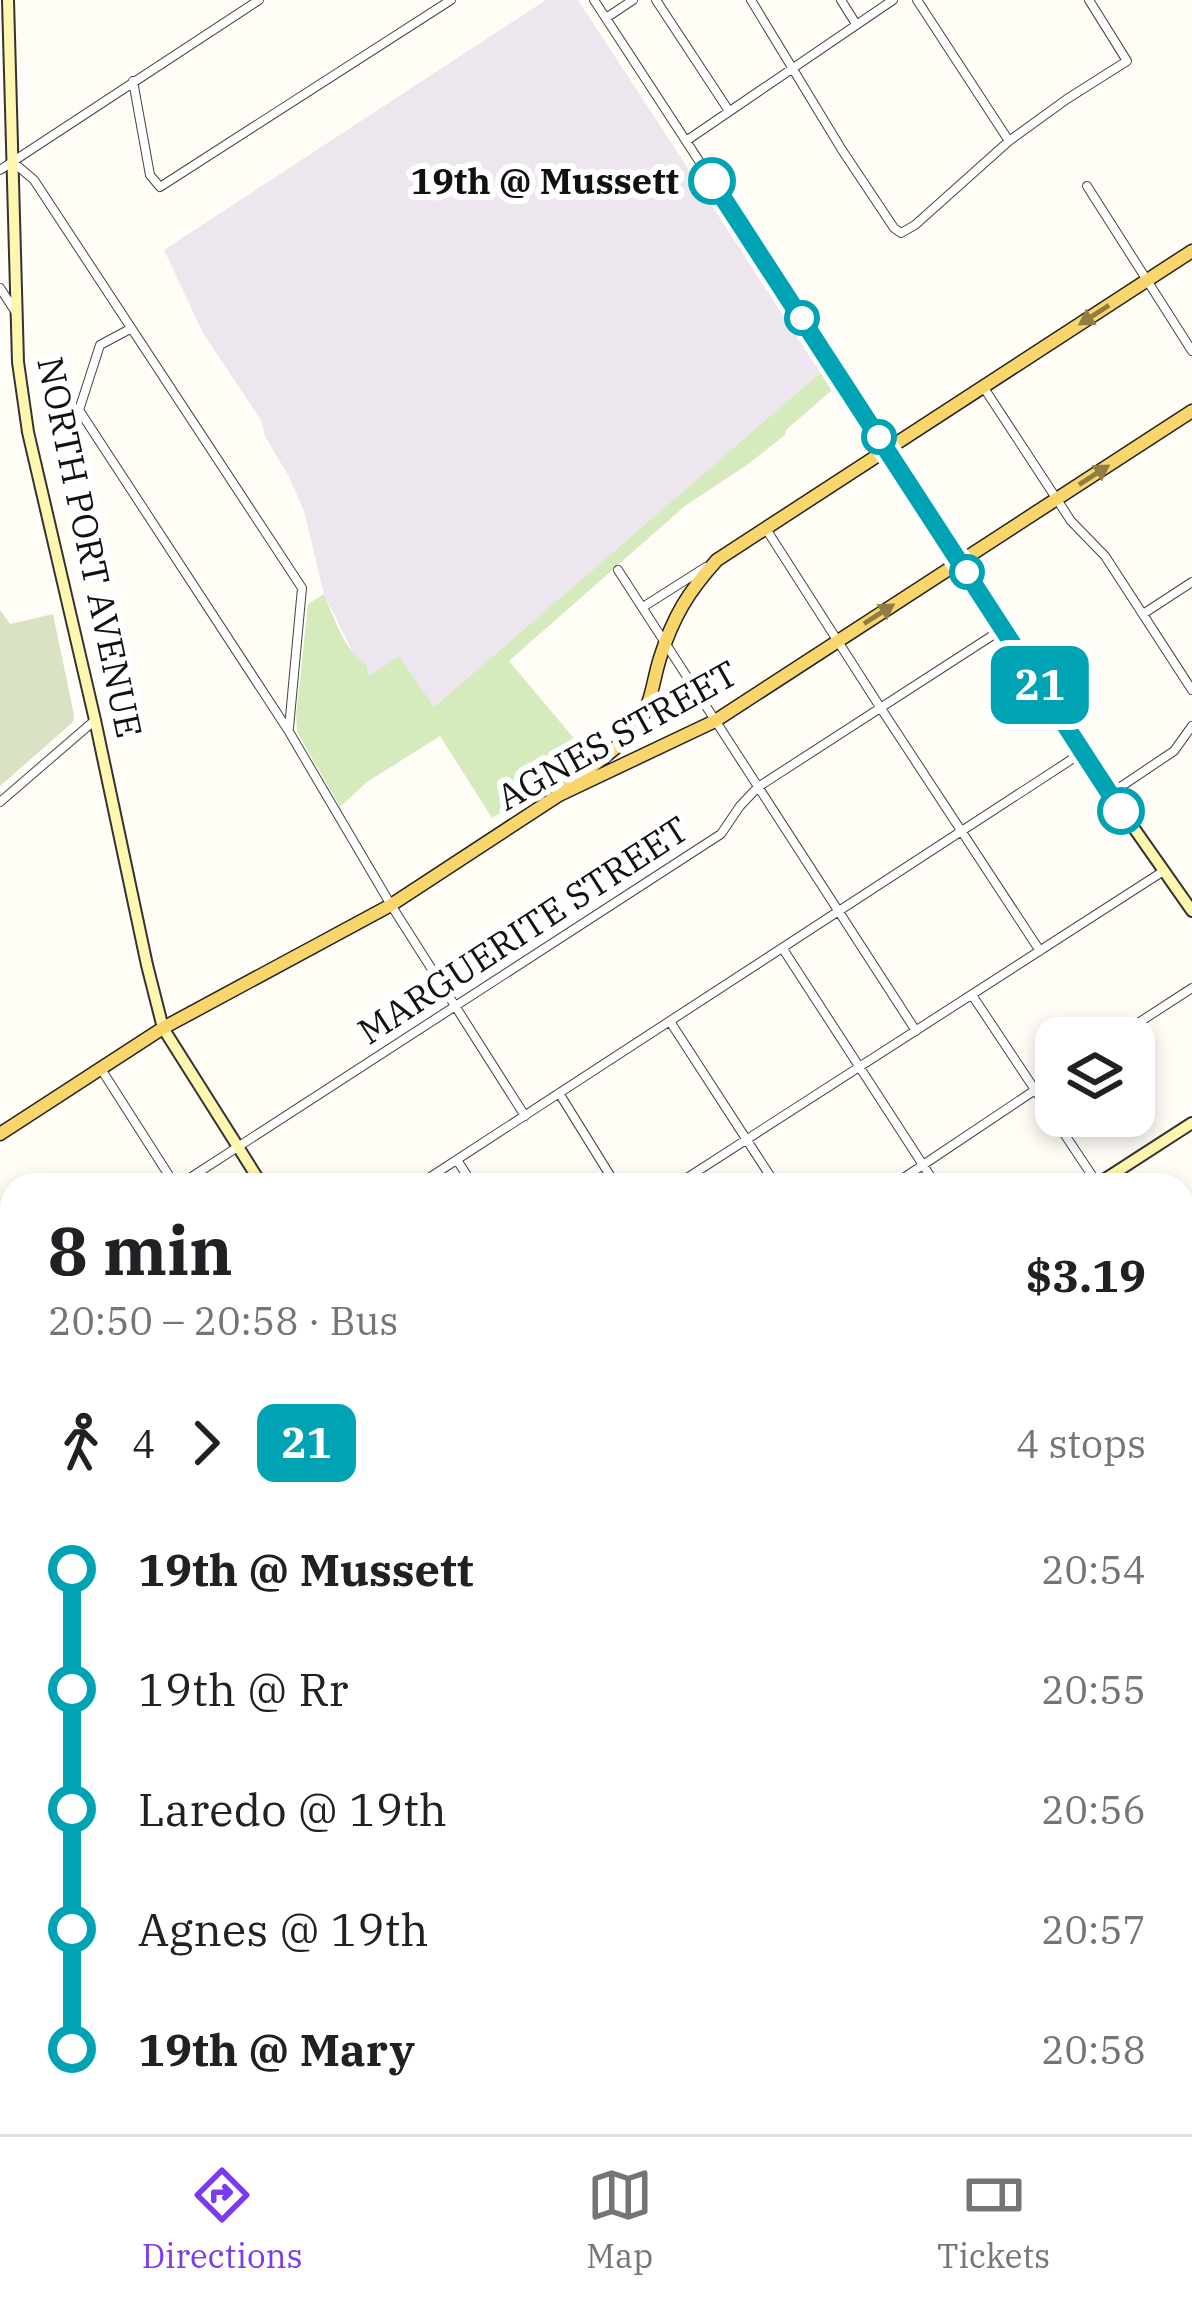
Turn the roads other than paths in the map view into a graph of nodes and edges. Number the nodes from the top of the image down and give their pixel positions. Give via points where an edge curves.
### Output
1 (8, 0) edge
2 (259, 0) edge
3 (451, 0) edge
4 (594, 0) edge
5 (633, 0) edge
6 (656, 0) edge
7 (751, 0) edge
8 (841, 0) edge
9 (893, 0) edge
10 (916, 0) edge
11 (1089, 0) edge
12 (606, 18) junction
13 (856, 24) junction
14 (791, 68) junction
15 (134, 81) junction
16 (729, 111) junction
17 (686, 140) junction
18 (1009, 141) junction
19 (13, 161) junction
20 (0, 170) edge
21 (1087, 186) dead end
22 (1192, 251) edge
23 (1147, 280) junction
24 (0, 288) edge
25 (16, 312) junction
26 (130, 329) junction
27 (1192, 351) edge
28 (983, 387) junction
29 (1192, 411) edge
30 (887, 449) junction
31 (1056, 499) junction
32 (766, 527) junction
33 (718, 560) junction
34 (960, 560) junction
35 (618, 570) dead end
36 (1192, 582) edge
37 (642, 608) junction
38 (1143, 614) junction
39 (1004, 628) junction
40 (838, 640) junction
41 (665, 645) junction
42 (1192, 691) edge
43 (880, 707) junction
44 (95, 719) junction
45 (716, 722) junction
46 (1192, 725) edge
47 (289, 730) junction
48 (1083, 752) junction
49 (758, 787) junction
50 (1110, 794) junction
51 (559, 795) junction
52 (0, 802) edge
53 (962, 832) junction
54 (1162, 872) junction
55 (391, 904) junction
56 (1192, 911) edge
57 (839, 913) junction
58 (783, 949) junction
59 (1040, 951) junction
60 (1192, 988) edge
61 (972, 995) junction
62 (455, 1005) junction
63 (1147, 1017) edge
64 (671, 1023) junction
65 (163, 1028) junction
66 (916, 1031) junction
67 (860, 1067) junction
68 (100, 1068) junction
69 (1035, 1088) edge
70 (1035, 1090) edge
71 (560, 1093) junction
72 (525, 1116) junction
73 (1192, 1123) edge
74 (0, 1134) edge
75 (1067, 1137) edge
76 (747, 1139) junction
77 (237, 1147) junction
78 (457, 1160) junction
79 (923, 1166) junction
80 (169, 1173) edge
81 (196, 1173) edge
82 (254, 1173) edge
83 (437, 1173) edge
84 (465, 1173) edge
85 (609, 1173) edge
86 (695, 1173) edge
87 (768, 1173) edge
88 (912, 1173) edge
89 (928, 1173) edge
90 (1090, 1173) edge
91 (1114, 1173) edge

1 - 19 main road, NORTH PORT AVENUE
2 - 15 street
3 - 15 street via 160,188 150,176
4 - 12 street
5 - 12 street
6 - 16 street
7 - 14 street
8 - 13 street
9 - 13 street
10 - 18 street
11 - 18 street via 1127,61
12 - 17 street
13 - 14 street
14 - 16 street
14 - 18 street via 901,233
15 - 19 street
16 - 17 street
17 - 30 street
19 - 20 street
19 - 25 main road, NORTH PORT AVENUE
19 - 26 street via 34,180
21 - 23 street
22 - 23 main road
23 - 27 street
23 -> 28 main road
24 - 25 street
25 - 44 main road, NORTH PORT AVENUE via 28,433
26 - 47 street via 302,588
26 - 47 street via 100,346 79,410
28 - 30 main road
28 - 31 street
31 -> 29 main road, AGNES STREET
30 - 32 main road
30 - 34 main road
31 - 34 main road, AGNES STREET
31 - 38 street
32 - 33 main road
32 - 40 street
33 - 37 street
33 - 41 main road via 683,600
34 - 39 main road
40 -> 34 main road, AGNES STREET
35 - 37 street
36 - 38 street
37 - 41 street
38 - 42 street
39 - 43 street, MARGUERITE STREET
39 - 48 main road
40 - 43 street
40 - 45 main road, AGNES STREET
41 - 45 street
41 - 51 main road via 639,723
43 - 49 street, MARGUERITE STREET
43 - 53 street
44 - 52 street
44 - 65 main road, NORTH PORT AVENUE
45 - 49 street
45 - 51 main road, AGNES STREET
46 - 50 street via 1174,751
47 - 55 street
48 - 50 main road
48 - 53 street
49 - 57 street
49 - 62 street, MARGUERITE STREET via 721,834
50 - 54 main road
51 - 55 main road, AGNES STREET
53 - 57 street
53 - 59 street
54 - 56 main road
54 - 59 street
55 - 62 street
55 - 65 main road, AGNES STREET
57 - 58 street
57 - 66 street
58 - 64 street
58 - 67 street
59 - 61 street
60 - 63 street
61 - 66 street
61 - 69 street
62 - 72 street
62 - 77 street, MARGUERITE STREET
64 - 71 street
64 - 76 street
65 - 68 main road, AGNES STREET
65 - 77 main road, NORTH PORT AVENUE
66 - 67 street
67 - 76 street
67 - 79 street
68 - 74 main road, AGNES STREET
68 - 80 street
70 - 79 street
71 - 72 street
71 - 85 street
72 - 78 street
73 - 91 main road
75 - 90 street
76 - 86 street
76 - 87 street
77 - 81 street, MARGUERITE STREET
77 - 82 main road, NORTH PORT AVENUE
78 - 83 street
78 - 84 street
79 - 88 street
79 - 89 street

